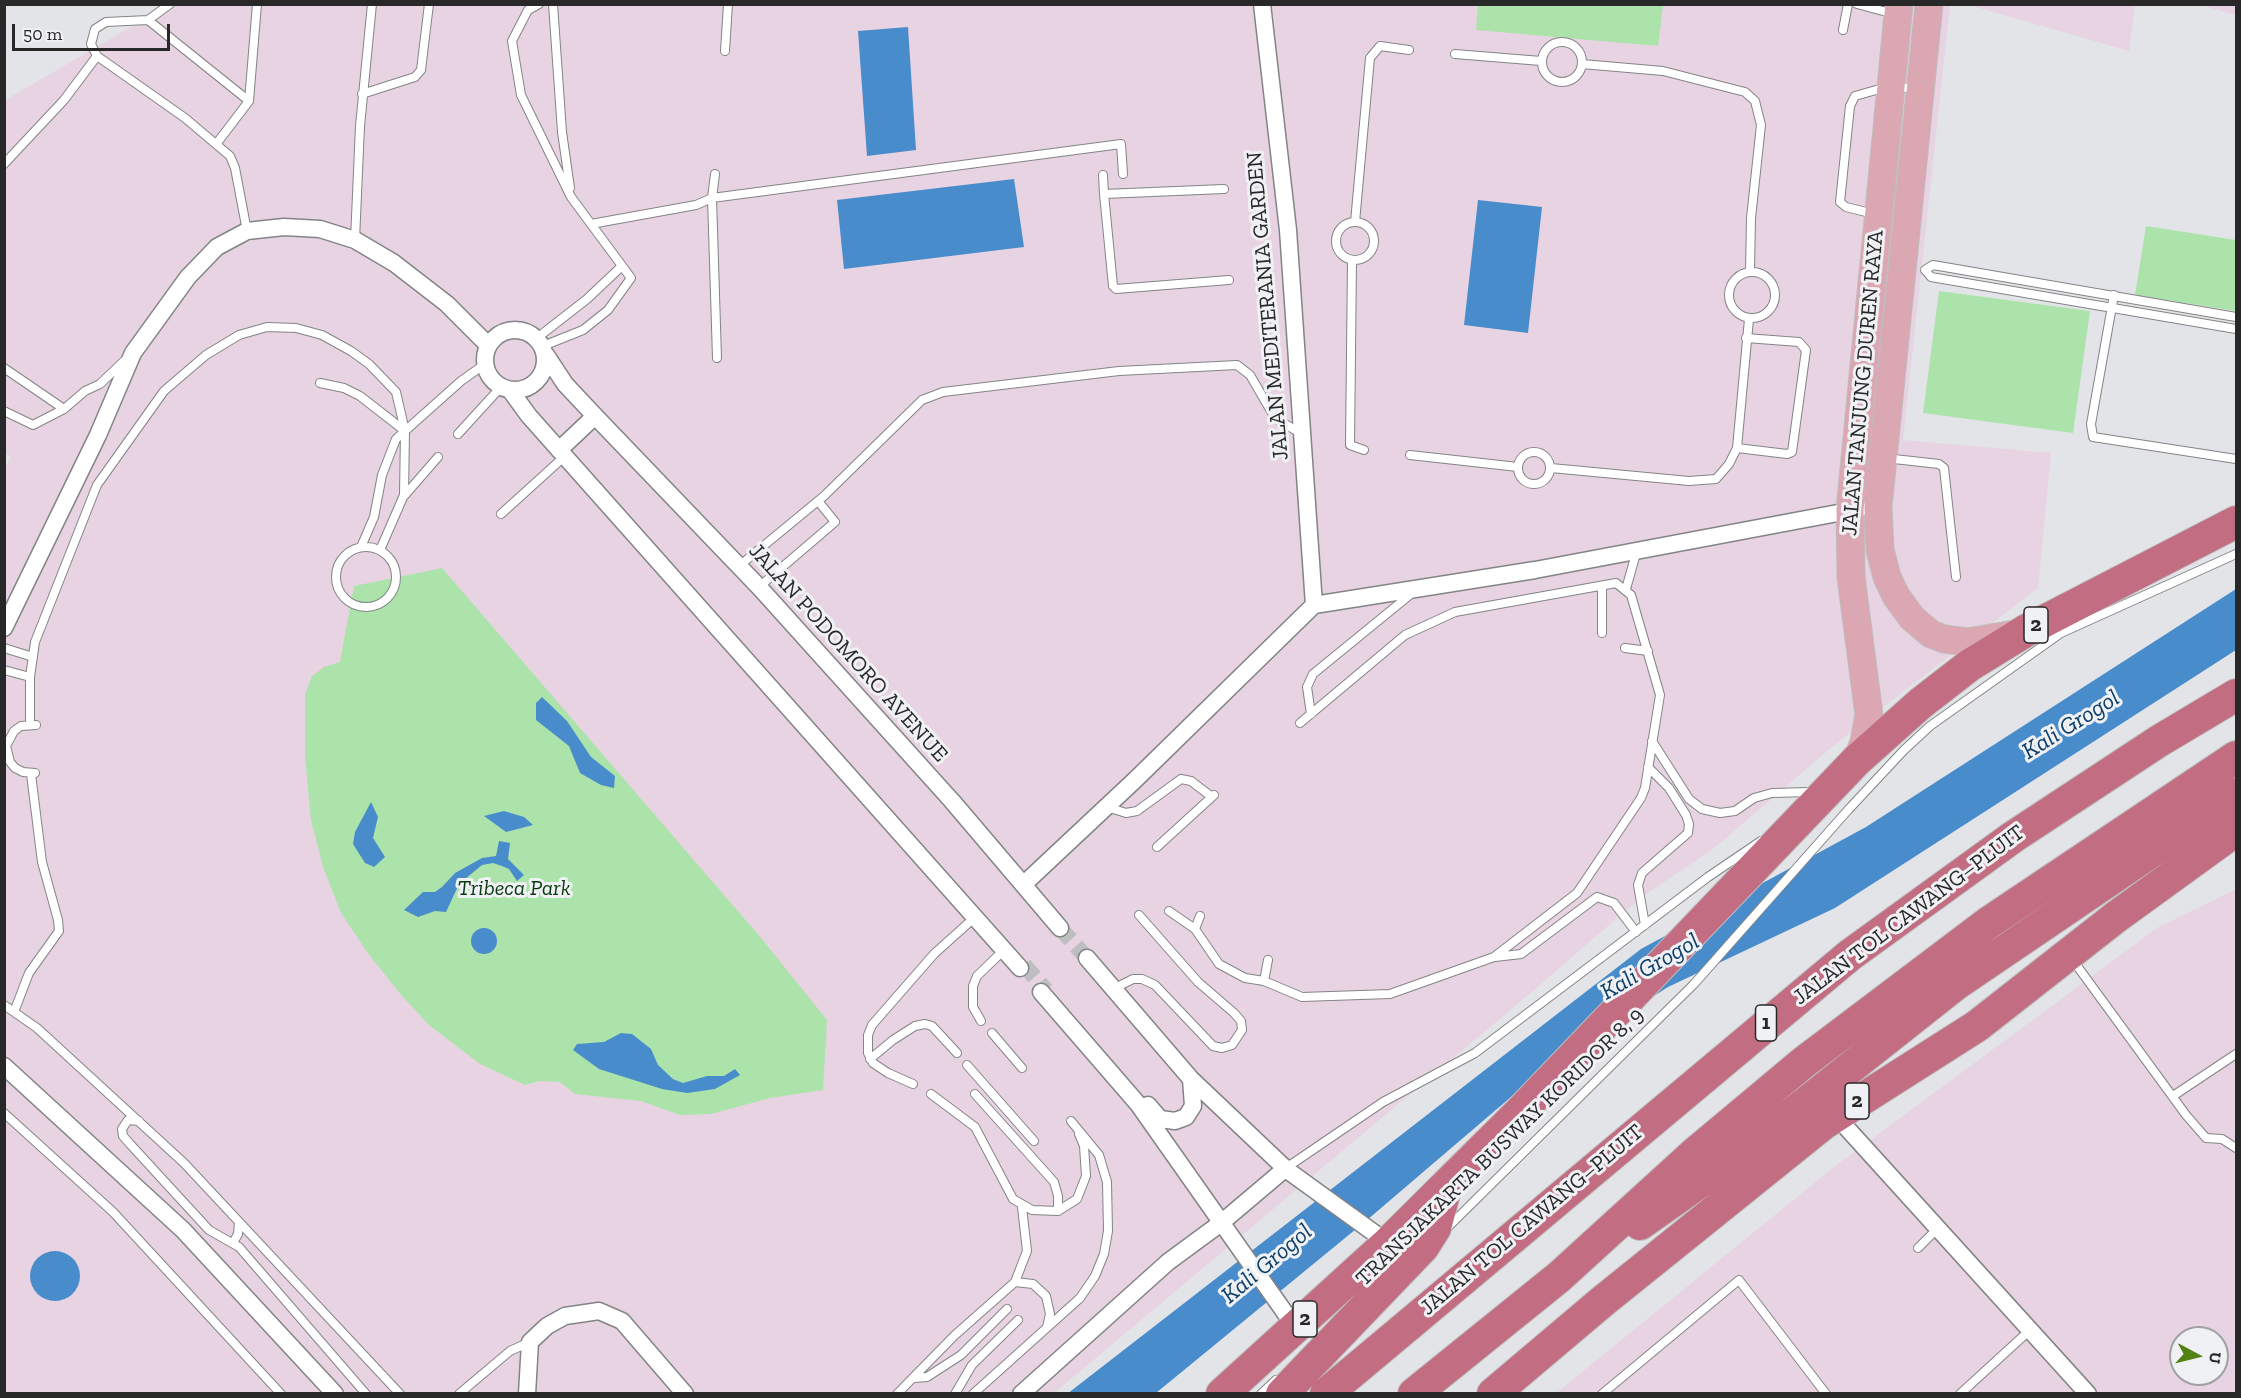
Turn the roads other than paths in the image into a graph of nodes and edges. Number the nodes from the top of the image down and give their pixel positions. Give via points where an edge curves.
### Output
1 (170, 4) edge
2 (257, 4) edge
3 (372, 4) edge
4 (429, 4) edge
5 (539, 4) edge
6 (553, 4) edge
7 (728, 4) edge
8 (1262, 4) edge
9 (1848, 4) edge
10 (1857, 4) edge
11 (1929, 4) edge
12 (1898, 10) edge
13 (148, 20) junction
14 (1844, 30) dead end
15 (1409, 50) dead end
16 (725, 51) dead end
17 (1455, 54) dead end
18 (97, 57) junction
19 (1541, 61) junction
20 (1582, 64) junction
21 (1890, 86) junction
22 (1922, 89) junction
23 (362, 94) junction
24 (249, 100) junction
25 (217, 143) junction
26 (4, 164) edge
27 (715, 174) dead end
28 (1123, 174) dead end
29 (1102, 175) dead end
30 (1224, 189) dead end
31 (1104, 194) junction
32 (571, 197) junction
33 (712, 198) junction
34 (1878, 214) junction
35 (1354, 222) junction
36 (591, 224) junction
37 (247, 231) junction
38 (355, 240) junction
39 (1352, 260) junction
40 (622, 266) junction
41 (1914, 269) junction
42 (1750, 272) junction
43 (1229, 280) dead end
44 (2114, 295) junction
45 (2112, 307) junction
46 (2236, 317) edge
47 (1749, 319) junction
48 (2236, 329) edge
49 (1746, 338) junction
50 (488, 345) junction
51 (542, 347) junction
52 (133, 353) junction
53 (717, 358) dead end
54 (485, 364) junction
55 (4, 368) edge
56 (320, 383) dead end
57 (505, 388) junction
58 (64, 409) junction
59 (4, 411) edge
60 (595, 416) junction
61 (405, 431) junction
62 (458, 434) dead end
63 (1302, 434) junction
64 (1737, 448) junction
65 (1364, 450) dead end
66 (562, 453) junction
67 (1410, 455) dead end
68 (438, 457) dead end
69 (1883, 458) junction
70 (2236, 459) edge
71 (1518, 467) junction
72 (1551, 468) junction
73 (404, 495) junction
74 (818, 501) junction
75 (1878, 507) junction
76 (1850, 510) junction
77 (501, 514) dead end
78 (2236, 522) edge
79 (361, 547) junction
80 (380, 550) junction
81 (1637, 550) junction
82 (2236, 554) edge
83 (739, 566) junction
84 (1956, 577) dead end
85 (1428, 586) junction
86 (1602, 586) junction
87 (759, 587) junction
88 (1626, 589) junction
89 (1314, 604) junction
90 (4, 628) edge
91 (2027, 630) junction
92 (1602, 633) dead end
93 (4, 648) edge
94 (1625, 648) dead end
95 (1648, 651) junction
96 (33, 657) junction
97 (4, 670) edge
98 (30, 677) junction
99 (2236, 695) edge
100 (1311, 714) junction
101 (1300, 723) dead end
102 (1652, 741) junction
103 (1855, 751) junction
104 (2236, 757) edge
105 (1648, 767) junction
106 (1826, 794) junction
107 (2236, 794) edge
108 (1796, 806) dead end
109 (1107, 807) junction
110 (2236, 830) edge
111 (1765, 838) dead end
112 (1157, 847) dead end
113 (1024, 884) junction
114 (960, 904) junction
115 (1169, 911) dead end
116 (1139, 915) dead end
117 (1200, 916) dead end
118 (974, 918) junction
119 (1645, 925) junction
120 (1060, 928) tunnel mouth
121 (1195, 929) junction
122 (1636, 932) junction
123 (1004, 950) junction
124 (2068, 954) junction
125 (1494, 957) junction
126 (1087, 958) tunnel mouth
127 (1269, 960) dead end
128 (1264, 981) junction
129 (1114, 988) junction
130 (4, 1005) edge
131 (15, 1012) junction
132 (981, 1021) dead end
133 (992, 1033) dead end
134 (957, 1053) dead end
135 (2236, 1054) edge
136 (870, 1059) junction
137 (967, 1065) dead end
138 (4, 1066) edge
139 (1022, 1068) dead end
140 (1191, 1079) junction
141 (913, 1084) dead end
142 (931, 1094) dead end
143 (975, 1094) dead end
144 (2173, 1096) junction
145 (4, 1113) edge
146 (1835, 1115) junction
147 (139, 1121) junction
148 (1071, 1121) dead end
149 (1077, 1128) junction
150 (1034, 1141) dead end
151 (2236, 1148) edge
152 (1286, 1169) junction
153 (1022, 1207) junction
154 (1058, 1211) junction
155 (239, 1222) junction
156 (1221, 1224) junction
157 (1937, 1229) junction
158 (233, 1243) junction
159 (1385, 1246) junction
160 (1918, 1248) dead end
161 (1559, 1277) junction
162 (1015, 1282) junction
163 (1007, 1309) dead end
164 (1018, 1320) dead end
165 (1047, 1327) junction
166 (2030, 1330) junction
167 (1300, 1341) junction
168 (530, 1342) junction
169 (914, 1378) junction
170 (1285, 1382) edge
171 (281, 1394) edge
172 (334, 1394) edge
173 (366, 1394) edge
174 (400, 1394) edge
175 (459, 1394) edge
176 (527, 1394) edge
177 (685, 1394) edge
178 (897, 1394) edge
179 (955, 1394) edge
180 (973, 1394) edge
181 (1021, 1394) edge
182 (1222, 1394) edge
183 (1261, 1394) edge
184 (1326, 1394) edge
185 (1414, 1394) edge
186 (1493, 1394) edge
187 (1602, 1394) edge
188 (1826, 1394) edge
189 (1960, 1394) edge
190 (2088, 1394) edge

1 - 13 lane
2 - 24 lane
3 - 23 lane
4 - 23 lane via 421,70 415,78
5 - 32 lane via 528,10 512,41 521,95
6 - 32 lane
7 - 16 lane
8 - 63 street, JALAN MEDITERANIA GARDEN via 1288,230
9 - 14 lane
10 - 12 lane
11 - 22 main road, JALAN TANJUNG DUREN RAYA
12 - 21 main road, JALAN TANJUNG DUREN RAYA
13 - 18 lane via 106,22 95,29 91,44
13 - 24 lane
15 - 35 lane via 1380,46 1370,58
17 - 19 lane
18 - 25 lane
18 - 26 lane via 64,100
19 - 20 lane via 1550,79 1564,82 1576,76
19 - 20 lane via 1550,45 1563,42 1579,51
20 - 42 lane via 1663,71 1745,92 1755,101 1761,125 1751,218
21 - 22 lane
21 - 34 main road, JALAN TANJUNG DUREN RAYA
21 - 34 lane via 1855,96 1850,106 1840,202
22 - 41 main road, JALAN TANJUNG DUREN RAYA
23 - 38 lane
24 - 25 lane
25 - 37 lane via 235,168
27 - 33 lane
28 - 33 lane via 1121,144
29 - 31 lane
30 - 31 lane
31 - 43 lane via 1116,289
32 - 36 lane
33 - 36 lane via 696,205
33 - 53 lane
34 - 76 main road, JALAN TANJUNG DUREN RAYA
35 - 39 lane via 1343,226 1336,242 1340,254
35 - 39 lane via 1370,230 1374,242 1369,254
36 - 40 lane
37 - 38 street via 320,229
37 - 52 street via 217,247 188,277
38 - 50 street via 394,263 447,304
39 - 65 lane via 1350,445
40 - 51 lane
40 - 51 lane via 630,278 608,310 583,330
41 - 44 lane via 1933,265
41 - 45 lane via 1931,278
41 - 69 main road, JALAN TANJUNG DUREN RAYA
42 - 47 lane via 1737,277 1728,297 1735,312
42 - 47 lane via 1770,280 1775,294 1765,315
44 - 45 lane
44 - 46 lane
45 - 48 lane
45 - 70 lane via 2091,424 2093,437
47 - 49 lane
49 - 64 lane
49 - 64 lane via 1800,342 1806,350 1792,452
50 - 51 street via 502,332 511,330 530,333
50 - 54 street
51 - 57 street via 542,374 536,382 519,390
51 - 60 street, JALAN PODOMORO AVENUE via 565,384
52 - 58 lane via 100,384
52 - 90 street via 98,435
54 - 57 street via 488,373
54 - 61 lane
55 - 58 lane
56 - 61 lane via 360,396
57 - 62 lane
57 - 66 street
58 - 59 lane via 33,425
60 - 66 street
60 - 83 street, JALAN PODOMORO AVENUE
61 - 73 lane
61 - 79 lane via 388,456 374,518
61 - 96 lane via 396,392 384,377 351,351 322,335 296,328 267,327 239,335 206,354 164,391 97,485 35,642
63 - 74 lane via 1275,418 1250,375 1237,365 1119,371 962,389 922,400
63 - 89 street, JALAN MEDITERANIA GARDEN
64 - 72 lane via 1730,464 1716,479 1706,481
66 - 77 lane
66 - 114 street
67 - 71 lane
68 - 73 lane
69 - 75 main road, JALAN TANJUNG DUREN RAYA
69 - 84 lane via 1939,464 1944,468
71 - 72 lane via 1526,453 1538,451
71 - 72 lane via 1521,478 1534,484 1547,478
73 - 80 lane
74 - 83 lane
74 - 87 lane via 835,522
75 - 76 street
75 - 91 main road, JALAN TANJUNG DUREN RAYA via 1880,549 1887,577 1906,612 1924,629 1944,639 1968,642
76 - 81 street
76 - 103 main road, JALAN TANJUNG DUREN RAYA via 1851,577 1868,703 1866,732
78 - 91 highway, 2
79 - 80 lane
79 - 80 lane via 338,564 336,583 345,599 364,607 384,601 395,585 393,564
81 - 85 street
81 - 88 lane
82 - 106 lane, TRANSJAKARTA BUSWAY KORIDOR 8, 9 via 2061,633 1930,726 1904,750
83 - 87 street, JALAN PODOMORO AVENUE
85 - 89 street
85 - 100 lane via 1407,596 1313,674 1307,687
86 - 88 lane via 1616,584
86 - 92 lane
86 - 100 lane via 1455,612 1405,634
87 - 113 street, JALAN PODOMORO AVENUE
88 - 95 lane
89 - 109 street
91 - 103 highway, 2 via 1970,665
93 - 96 lane
94 - 95 lane
95 - 102 lane via 1660,695
96 - 98 lane
97 - 98 lane
98 - 131 lane via 33,725 14,731 6,746 10,762 23,772 33,773 42,862 58,931 29,973
99 - 184 highway, JALAN TOL CAWANG–PLUIT / 1 via 2013,837 1850,955
100 - 101 lane
102 - 105 lane
102 - 106 lane via 1689,799 1702,808 1720,813 1735,811 1754,798 1772,793
103 - 106 highway, 2
104 - 161 highway, 1 via 1988,923 1804,1062 1694,1154
105 - 119 lane via 1668,788 1689,824 1688,832 1642,873 1638,885
105 - 125 lane via 1641,798 1581,888
106 - 108 lane
106 - 159 highway, 2 via 1521,1111
106 - 159 lane, TRANSJAKARTA BUSWAY KORIDOR 8, 9 via 1694,984
107 - 161 highway via 1956,984 1754,1144
109 - 112 lane via 1126,813 1137,811 1181,779 1213,796
109 - 113 street
110 - 124 highway, 2
111 - 119 lane
113 - 120 street, JALAN PODOMORO AVENUE
114 - 118 street
114 - 123 street via 986,921 1022,966
115 - 121 lane
116 - 129 lane via 1198,982 1234,1012 1242,1030 1232,1045 1214,1046 1155,985 1133,979
117 - 121 lane
118 - 123 street
118 - 136 lane via 934,954 872,1025 867,1041
119 - 122 lane
121 - 128 lane via 1219,964 1245,978
122 - 125 lane via 1614,903 1597,897 1521,954
122 - 152 lane via 1474,1053 1383,1102
123 - 132 lane via 977,976 973,986 973,1007
124 - 144 lane
124 - 146 highway, 2 via 1977,1026
125 - 128 lane via 1390,994 1302,997
126 - 129 street
127 - 128 lane
129 - 140 street
130 - 131 lane
131 - 147 lane via 38,1028
133 - 139 lane
134 - 136 lane via 932,1026 925,1024 893,1040
135 - 144 lane
136 - 141 lane via 888,1073
137 - 150 lane
138 - 172 street via 183,1230
140 - 152 street
140 - 156 street via 1192,1110 1180,1120 1160,1119 1043,991 1138,1104
142 - 153 lane via 975,1127
143 - 154 lane via 1054,1182
144 - 151 lane via 2206,1138 2222,1139
145 - 171 lane via 112,1212
146 - 157 street
146 - 186 highway, 2
147 - 155 lane
147 - 158 lane via 128,1120 122,1129 123,1136 209,1230
148 - 149 lane
149 - 154 lane via 1084,1146 1086,1176 1077,1199
149 - 165 lane via 1099,1155 1107,1182 1108,1231 1095,1276 1080,1298
152 - 156 street
152 - 159 street
153 - 154 lane
153 - 162 lane via 1027,1251
155 - 158 lane
155 - 174 lane
156 - 167 street
156 - 181 street via 1168,1262
157 - 160 lane
157 - 166 street
158 - 173 lane
159 - 167 highway, 2
159 - 170 highway
161 - 185 highway, 1
162 - 165 lane via 1033,1284 1046,1296 1050,1314
162 - 169 lane
163 - 169 lane via 961,1355 927,1377
164 - 179 lane via 972,1365
165 - 180 lane
166 - 189 lane
166 - 190 street
167 - 182 highway, 2
168 - 175 lane via 510,1351
168 - 176 street
168 - 177 street via 565,1316 599,1311 613,1315
169 - 178 lane
170 - 183 lane
187 - 188 lane via 1739,1280

